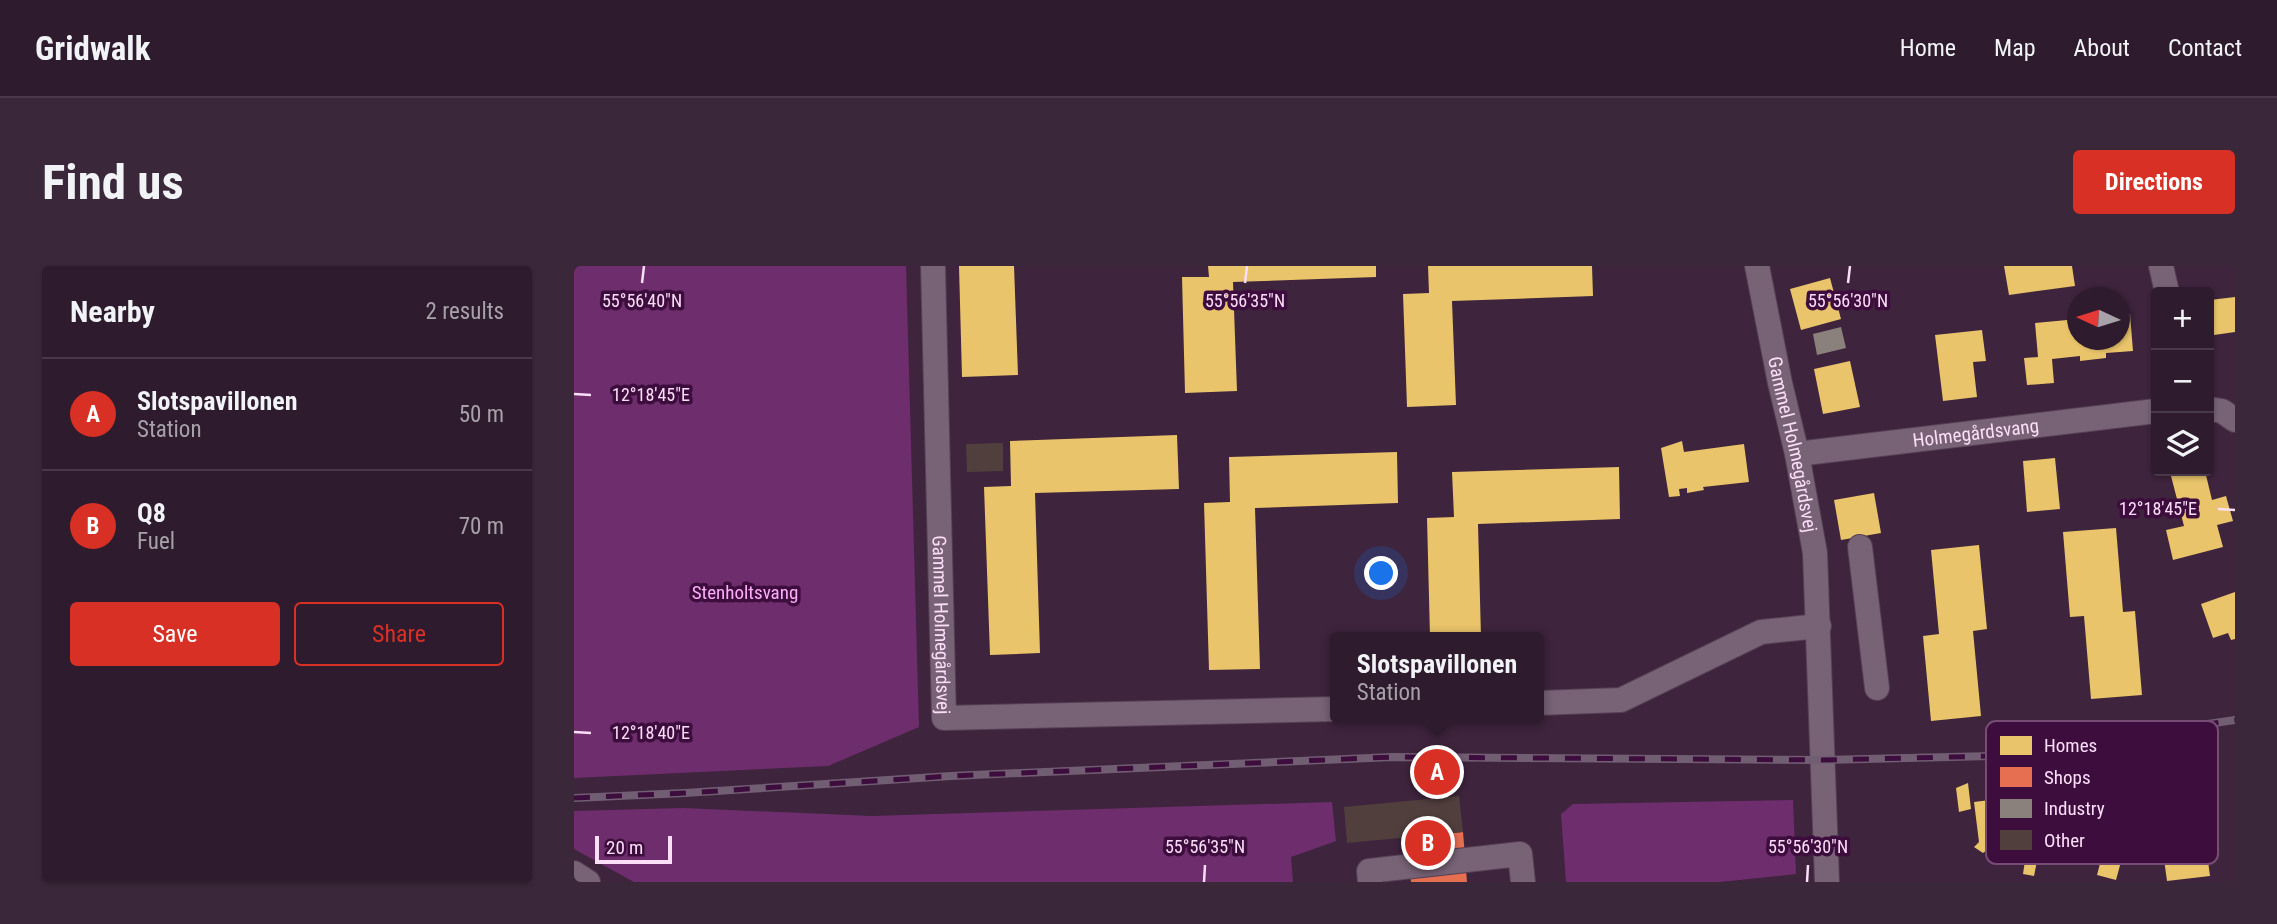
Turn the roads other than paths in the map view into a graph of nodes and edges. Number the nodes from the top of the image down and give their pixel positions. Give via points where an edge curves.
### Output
1 (933, 266) edge
2 (1756, 266) edge
3 (2161, 266) edge
4 (2167, 287) edge
5 (2214, 410) edge
6 (2151, 412) edge
7 (2235, 420) edge
8 (1797, 454) junction
9 (1860, 547) dead end
10 (1819, 626) junction
11 (1877, 688) dead end
12 (1544, 703) edge
13 (1330, 709) edge
14 (574, 873) edge
15 (588, 882) edge
16 (1370, 882) edge
17 (1523, 882) edge
18 (1828, 882) edge

1 - 13 street, Gammel Holmegårdsvej via 944,718
2 - 8 street, Gammel Holmegårdsvej
3 - 4 street
5 - 7 street
6 - 8 street, Holmegårdsvang
8 - 10 street, Gammel Holmegårdsvej via 1815,553
9 - 11 street
10 - 12 street via 1761,632 1621,700
10 - 18 street, Gammel Holmegårdsvej
14 - 15 street
16 - 17 street via 1369,871 1520,854

